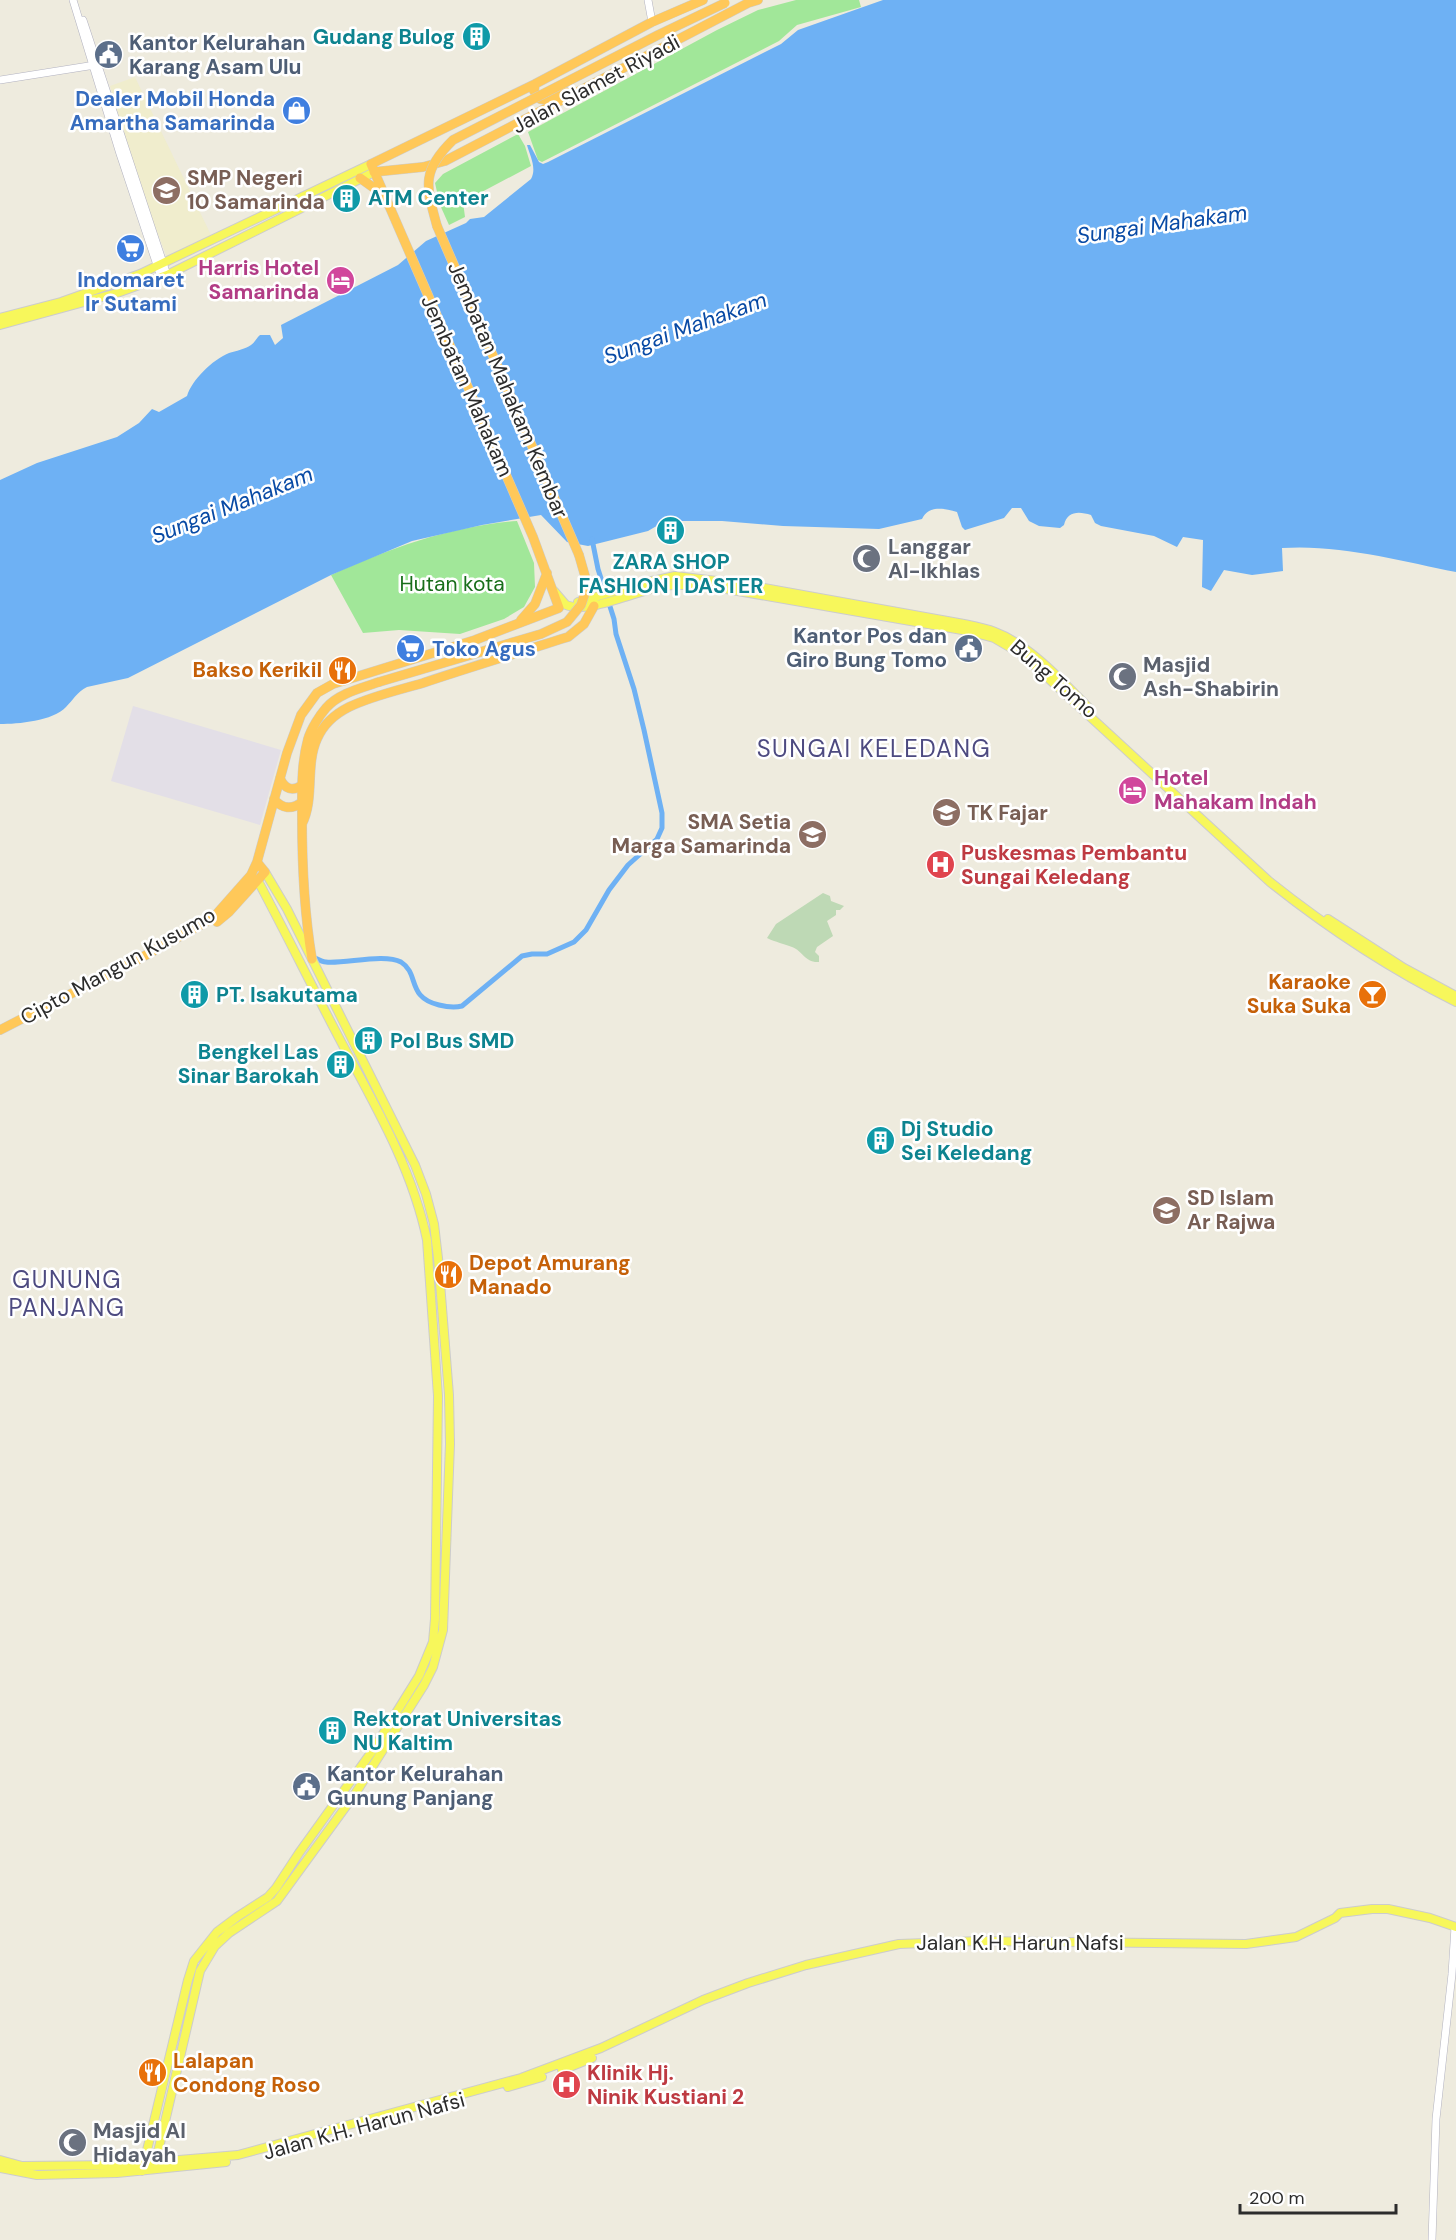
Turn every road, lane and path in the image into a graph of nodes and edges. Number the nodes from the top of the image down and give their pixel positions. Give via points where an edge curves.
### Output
1 (75, 0) edge
2 (648, 0) edge
3 (703, 0) edge
4 (758, 0) edge
5 (730, 2) edge
6 (652, 22) junction
7 (95, 65) junction
8 (626, 67) junction
9 (0, 80) edge
10 (535, 84) junction
11 (374, 166) junction
12 (360, 178) junction
13 (383, 195) junction
14 (437, 226) joint
15 (161, 265) junction
16 (164, 276) junction
17 (0, 318) edge
18 (0, 325) edge
19 (547, 573) junction
20 (594, 606) junction
21 (563, 607) junction
22 (924, 620) junction
23 (517, 623) junction
24 (280, 778) junction
25 (302, 785) junction
26 (274, 799) junction
27 (302, 802) junction
28 (302, 824) junction
29 (257, 862) junction
30 (264, 872) junction
31 (255, 878) junction
32 (1298, 901) junction
33 (312, 959) junction
34 (1456, 996) edge
35 (325, 999) junction
36 (1456, 1002) edge
37 (0, 1030) edge
38 (0, 1037) edge
39 (373, 1750) junction
40 (381, 1755) junction
41 (1456, 1929) edge
42 (0, 2160) edge
43 (155, 2165) junction
44 (143, 2166) junction
45 (0, 2168) edge
46 (1432, 2240) edge

1 - 7 street
2 - 6 street
3 - 6 highway, Jalan Slamet Riyadi
4 - 8 highway, Jalan Slamet Riyadi
5 - 14 highway, Jalan Slamet Riyadi, bridge via 669,29 453,140 434,162 428,178
6 - 10 highway, Jalan Slamet Riyadi
7 - 9 street
7 - 15 street
8 - 10 highway via 611,70 549,100 537,97
8 - 11 highway, Jalan Slamet Riyadi via 445,161 423,167
10 - 11 highway, Jalan Slamet Riyadi
11 - 12 main road, Jalan Slamet Riyadi
11 - 13 highway, Jembatan Mahakam
11 - 15 main road
12 - 13 highway
12 - 16 main road, Jalan Slamet Riyadi
13 - 19 highway, Jembatan Mahakam
14 - 25 highway, Jembatan Mahakam Kembar, bridge via 579,555 585,593 576,614 541,634 380,682 328,706 309,737
15 - 16 street
15 - 17 main road via 61,302
16 - 18 main road, Jalan Slamet Riyadi
19 - 21 highway, Jembatan Mahakam
19 - 23 highway via 536,604
20 - 21 main road, Bung Tomo
20 - 22 main road, Bung Tomo via 683,584
20 - 28 highway via 584,624 568,637 384,695 334,717 316,740
21 - 22 main road, Bung Tomo via 675,576 742,584
21 - 23 highway, Cipto Mangun Kusumo
22 - 32 main road, Bung Tomo via 996,632 1032,655
23 - 24 highway, Cipto Mangun Kusumo via 333,684 317,693 301,715
24 - 25 highway via 289,789
24 - 26 highway, Cipto Mangun Kusumo
25 - 27 highway, Jembatan Mahakam Kembar
26 - 27 highway via 287,807
26 - 29 highway, Cipto Mangun Kusumo
27 - 28 highway, Jembatan Mahakam Kembar
28 - 33 highway
29 - 30 highway
29 - 31 highway, Cipto Mangun Kusumo
30 - 31 highway, Cipto Mangun Kusumo
30 - 33 main road
31 - 35 main road
31 - 37 highway, Cipto Mangun Kusumo via 208,921
31 - 38 highway, Cipto Mangun Kusumo via 229,912 213,924
32 - 34 main road, Bung Tomo
32 - 36 main road, Bung Tomo via 1378,961
33 - 35 main road
35 - 39 main road via 417,1197 427,1240 438,1396 433,1642 419,1676
35 - 40 main road via 415,1165 426,1194 438,1258 449,1395 443,1630 424,1686
39 - 40 main road
39 - 44 main road via 268,1898 217,1932 195,1960
40 - 43 main road via 278,1902 229,1933 200,1971
41 - 43 main road, Jalan K.H. Harun Nafsi via 1441,1920 1411,1913 1347,1912 1296,1937 1246,1944 979,1941 899,1944 788,1970 741,1986 703,2000 602,2050 521,2078 267,2148
41 - 46 street via 1436,2120
42 - 44 main road, Jalan K.H. Harun Nafsi via 22,2166
43 - 44 main road, Jalan K.H. Harun Nafsi
44 - 45 main road, Jalan K.H. Harun Nafsi via 117,2174 37,2175

